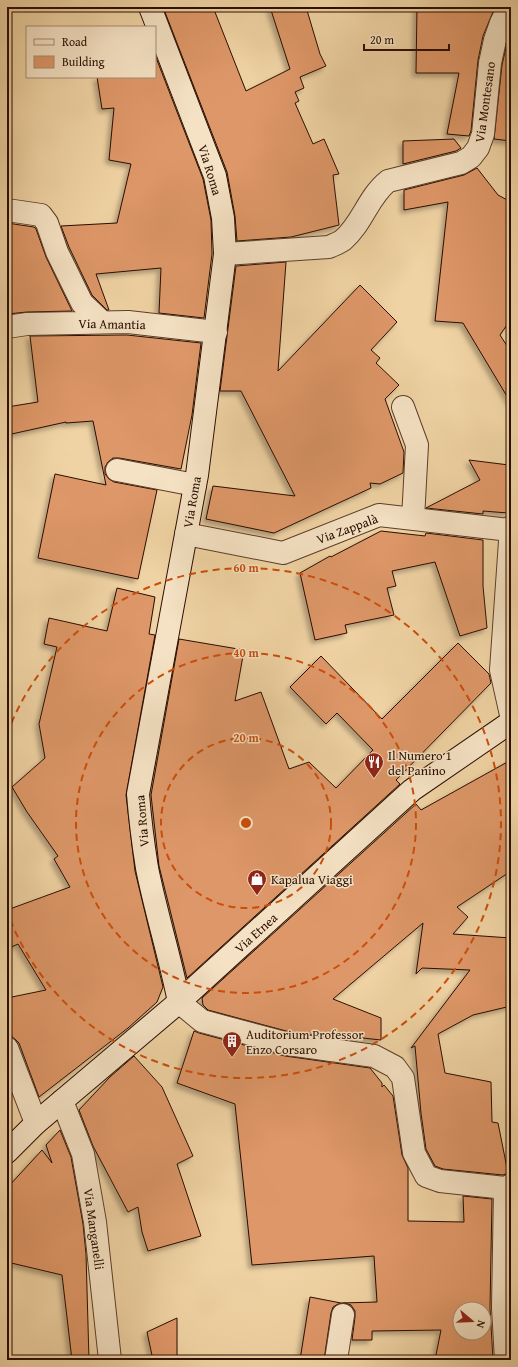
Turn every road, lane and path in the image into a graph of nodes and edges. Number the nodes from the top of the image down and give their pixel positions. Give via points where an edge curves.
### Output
1 (150, 7) edge
2 (509, 7) edge
3 (7, 210) edge
4 (225, 254) junction
5 (102, 322) junction
6 (7, 327) edge
7 (216, 332) junction
8 (403, 407) dead end
9 (117, 470) dead end
10 (195, 485) junction
11 (413, 519) junction
12 (511, 528) edge
13 (186, 534) junction
14 (511, 715) edge
15 (511, 722) edge
16 (179, 1002) junction
17 (7, 1048) edge
18 (62, 1101) junction
19 (36, 1123) junction
20 (7, 1152) edge
21 (508, 1187) edge
22 (344, 1315) dead end
23 (110, 1360) edge
24 (336, 1360) edge
25 (506, 1360) edge

1 - 4 street, Via Roma via 215,176 223,218
2 - 4 street, Via Montesano via 494,40 482,134 478,148 470,157 461,163 388,181 375,194 353,230 342,241 329,247
3 - 5 street via 41,215 47,223 56,252 82,303
4 - 7 street, Via Roma
5 - 6 street, Via Amantia
5 - 7 street, Via Amantia via 128,322
7 - 10 street, Via Roma
8 - 11 street via 417,445
9 - 10 street
10 - 13 street, Via Roma
11 - 12 street, Via Zappalà
11 - 13 street, Via Zappalà via 379,515 283,553
12 - 14 street via 501,670
13 - 16 street, Via Roma via 138,794 148,869
15 - 16 street, Via Etnea via 412,790
16 - 18 street, Via Etnea
16 - 21 street via 202,1021 288,1044 374,1056 395,1067 403,1078 414,1154 426,1176 440,1181
17 - 19 street
18 - 19 street, Via Etnea
18 - 23 street, Via Manganelli via 83,1154 95,1222
19 - 20 street, Via Etnea
21 - 25 street via 503,1308
22 - 24 street

